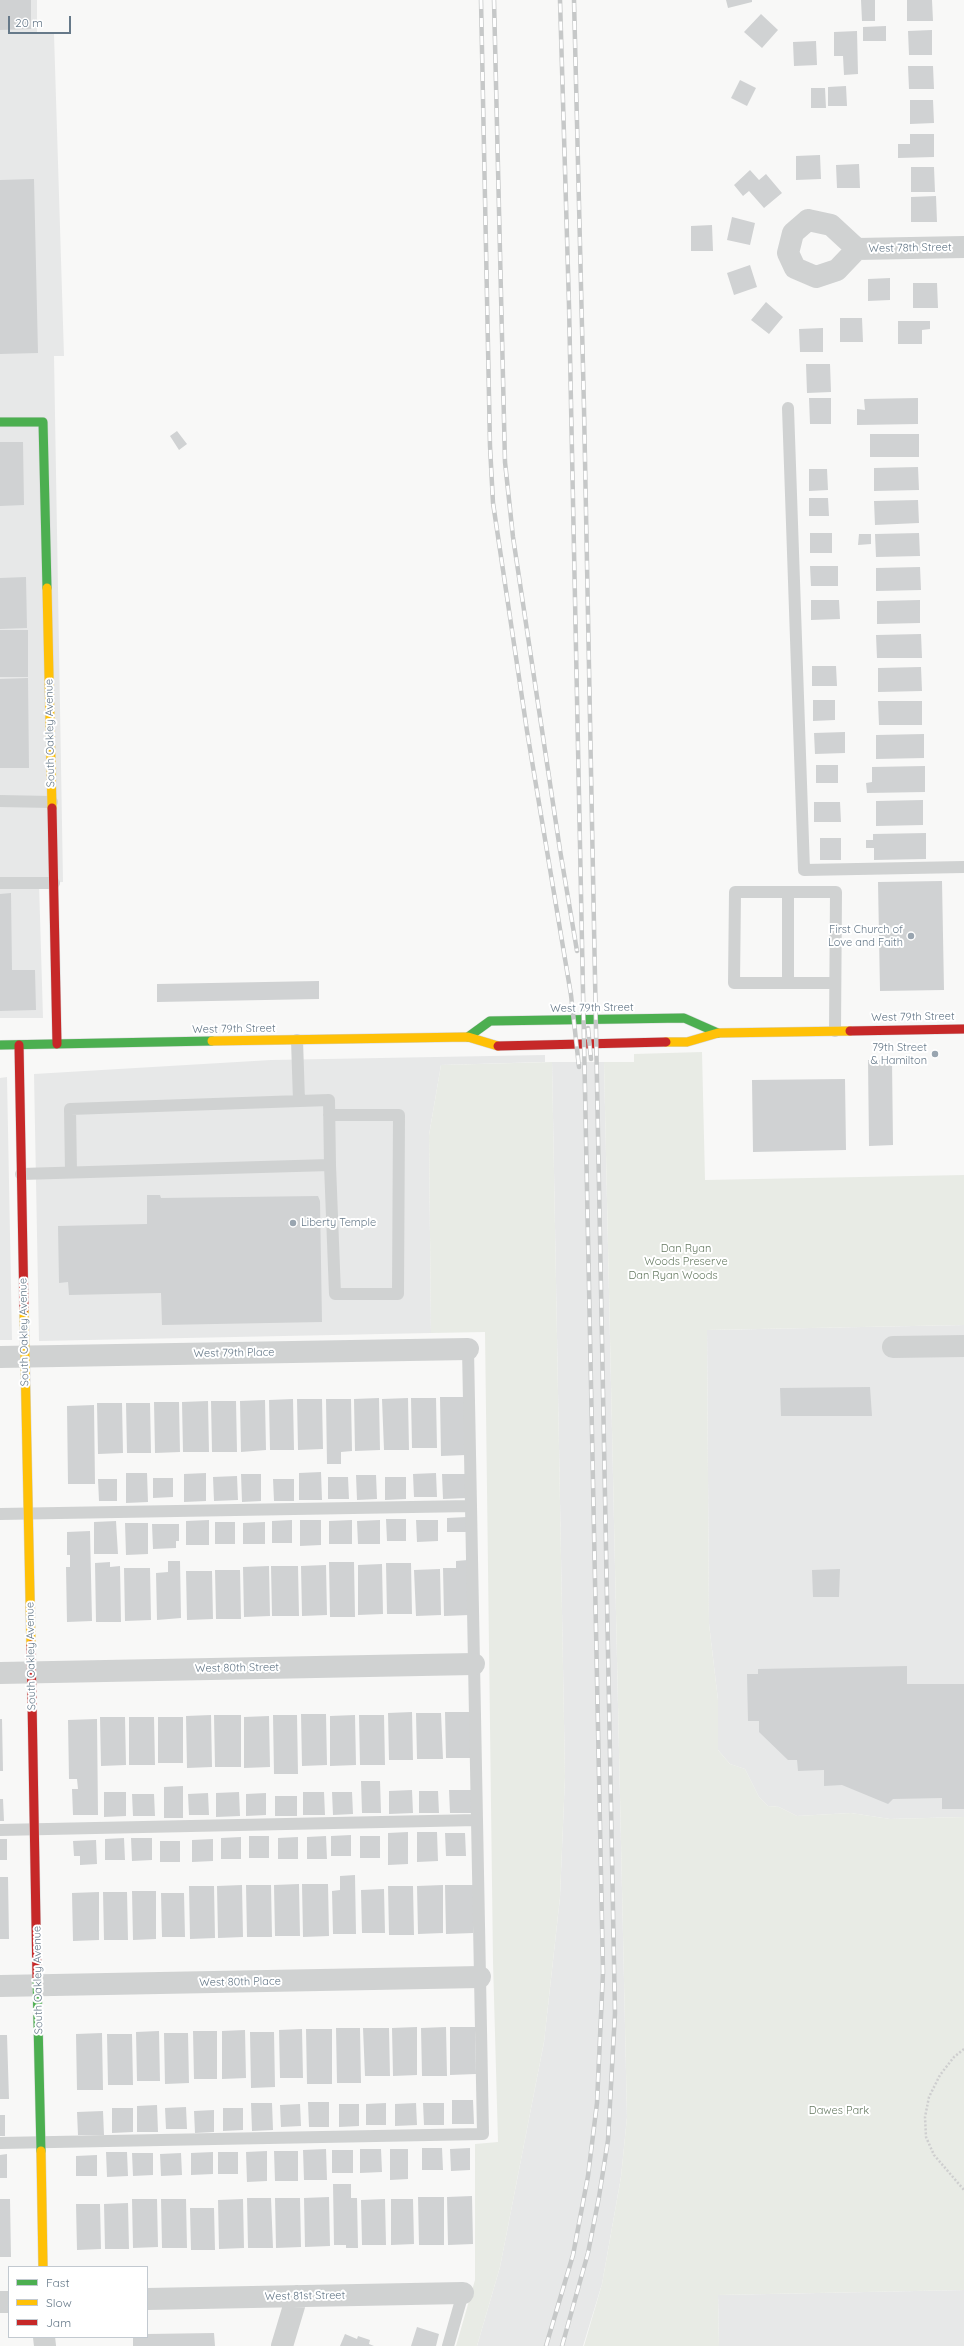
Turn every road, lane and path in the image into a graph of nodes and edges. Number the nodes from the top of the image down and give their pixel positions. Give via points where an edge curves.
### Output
1 (964, 247) edge
2 (857, 249) dead end
3 (788, 408) dead end
4 (0, 422) edge
5 (0, 801) edge
6 (52, 802) junction
7 (964, 867) edge
8 (54, 882) junction
9 (0, 883) edge
10 (788, 892) junction
11 (788, 982) junction
12 (835, 982) junction
13 (964, 1029) edge
14 (835, 1031) junction
15 (718, 1033) junction
16 (468, 1037) junction
17 (298, 1040) junction
18 (57, 1044) junction
19 (0, 1045) edge
20 (19, 1045) junction
21 (299, 1101) junction
22 (329, 1116) junction
23 (330, 1165) junction
24 (71, 1172) junction
25 (21, 1174) junction
26 (964, 1346) edge
27 (892, 1347) dead end
28 (468, 1349) joint
29 (24, 1356) junction
30 (0, 1357) edge
31 (471, 1506) junction
32 (28, 1513) junction
33 (0, 1514) edge
34 (474, 1664) junction
35 (31, 1672) junction
36 (0, 1673) edge
37 (477, 1820) junction
38 (35, 1829) junction
39 (0, 1830) edge
40 (480, 1977) junction
41 (38, 1985) junction
42 (0, 1986) edge
43 (964, 2048) edge
44 (0, 2143) edge
45 (41, 2143) junction
46 (964, 2190) edge
47 (43, 2266) edge
48 (463, 2293) joint
49 (297, 2296) junction
50 (148, 2299) edge
51 (282, 2346) edge
52 (448, 2346) edge

1 - 2 street, West 78th Street
3 - 7 lane via 804,870
4 - 6 street, South Oakley Avenue via 43,422
5 - 6 lane
6 - 8 street, South Oakley Avenue
8 - 9 lane
8 - 18 street, South Oakley Avenue
10 - 11 lane
10 - 11 lane via 735,892 734,983
10 - 12 lane via 836,892
11 - 12 lane
12 - 14 lane
13 - 14 street, West 79th Street
14 - 15 street, West 79th Street
15 - 16 street, West 79th Street via 687,1042 496,1046
15 - 16 street, West 79th Street via 684,1018 490,1021
16 - 17 street, West 79th Street
17 - 18 street, West 79th Street
17 - 21 lane
18 - 20 street, West 79th Street
19 - 20 street, West 79th Street
20 - 25 street, South Oakley Avenue
21 - 22 lane via 329,1100
21 - 24 lane via 70,1108
22 - 23 lane
22 - 23 lane via 399,1115 398,1294 335,1294
23 - 24 lane
24 - 25 lane
25 - 29 street, South Oakley Avenue
26 - 27 street
28 - 29 street, West 79th Place
28 - 31 lane
29 - 30 street, West 79th Place
29 - 32 street, South Oakley Avenue
31 - 32 lane
31 - 34 lane
32 - 33 lane
32 - 35 street, South Oakley Avenue
34 - 35 street, West 80th Street
34 - 37 lane
35 - 36 street, West 80th Street
35 - 38 street, South Oakley Avenue
37 - 38 lane
37 - 40 lane
38 - 39 lane
38 - 41 street, South Oakley Avenue
40 - 41 street, West 80th Place
40 - 45 lane via 483,2134
41 - 42 street, West 80th Place
41 - 45 street, South Oakley Avenue
43 - 46 path via 940,2075 929,2097 924,2117 926,2138 934,2155
44 - 45 lane
45 - 47 street, South Oakley Avenue
48 - 49 street, West 81st Street
48 - 52 lane
49 - 50 street, West 81st Street
49 - 51 street

